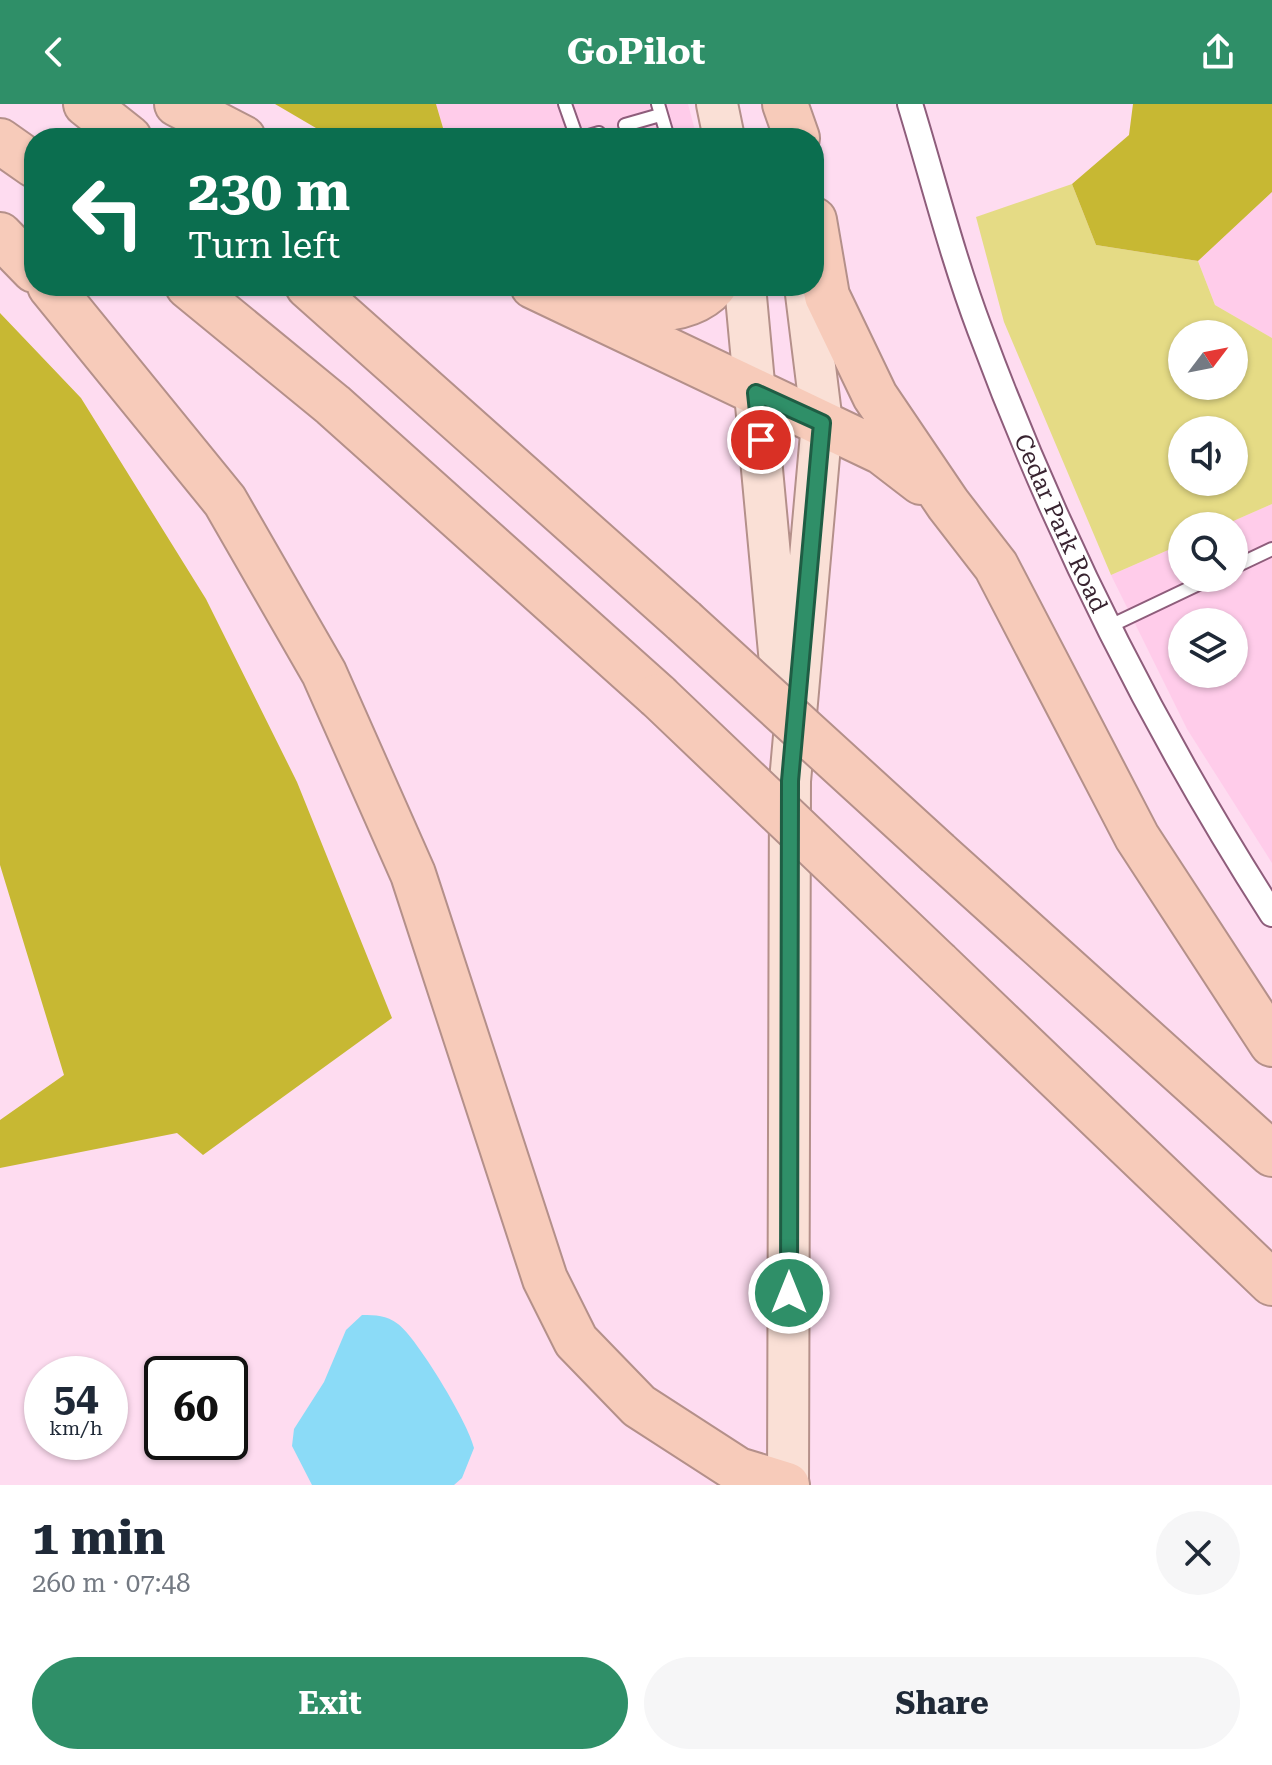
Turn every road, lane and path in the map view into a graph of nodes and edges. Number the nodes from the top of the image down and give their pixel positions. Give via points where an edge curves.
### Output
1 (86, 104) edge
2 (177, 104) edge
3 (567, 104) edge
4 (717, 104) edge
5 (778, 104) edge
6 (785, 104) edge
7 (910, 104) edge
8 (659, 109) edge
9 (625, 125) dead end
10 (116, 128) edge
11 (224, 128) edge
12 (575, 128) edge
13 (722, 128) edge
14 (782, 128) edge
15 (793, 128) edge
16 (0, 141) edge
17 (24, 158) edge
18 (0, 235) edge
19 (24, 260) edge
20 (824, 278) edge
21 (58, 296) edge
22 (200, 296) edge
23 (319, 296) edge
24 (555, 296) edge
25 (571, 296) edge
26 (696, 296) edge
27 (746, 296) edge
28 (806, 296) edge
29 (756, 393) junction
30 (822, 423) junction
31 (948, 504) junction
32 (1272, 549) edge
33 (1248, 560) edge
34 (1182, 592) edge
35 (1108, 627) junction
36 (790, 781) junction
37 (1272, 914) edge
38 (1272, 1044) edge
39 (1272, 1154) edge
40 (1272, 1283) edge
41 (788, 1485) edge

1 - 10 highway
2 - 11 highway
3 - 12 lane
4 - 13 main road
5 - 14 main road
6 - 15 highway
7 - 35 street, Cedar Park Road via 979,329
8 - 9 lane
16 - 17 highway
18 - 19 highway
20 - 31 highway via 827,296 875,396
21 - 41 highway via 225,501 324,673 413,874 545,1279 576,1341 639,1406 738,1470
22 - 40 highway, bridge via 333,405 658,696
23 - 39 highway, bridge
24 - 29 highway
25 - 26 highway via 630,310 677,307
27 - 29 main road
28 - 30 main road
29 - 30 highway
29 - 36 main road
30 - 31 highway via 882,452
30 - 36 main road
31 - 38 highway via 996,566 1137,837
32 - 33 lane
34 - 35 lane
35 - 37 street, Cedar Park Road via 1158,726
36 - 41 main road

